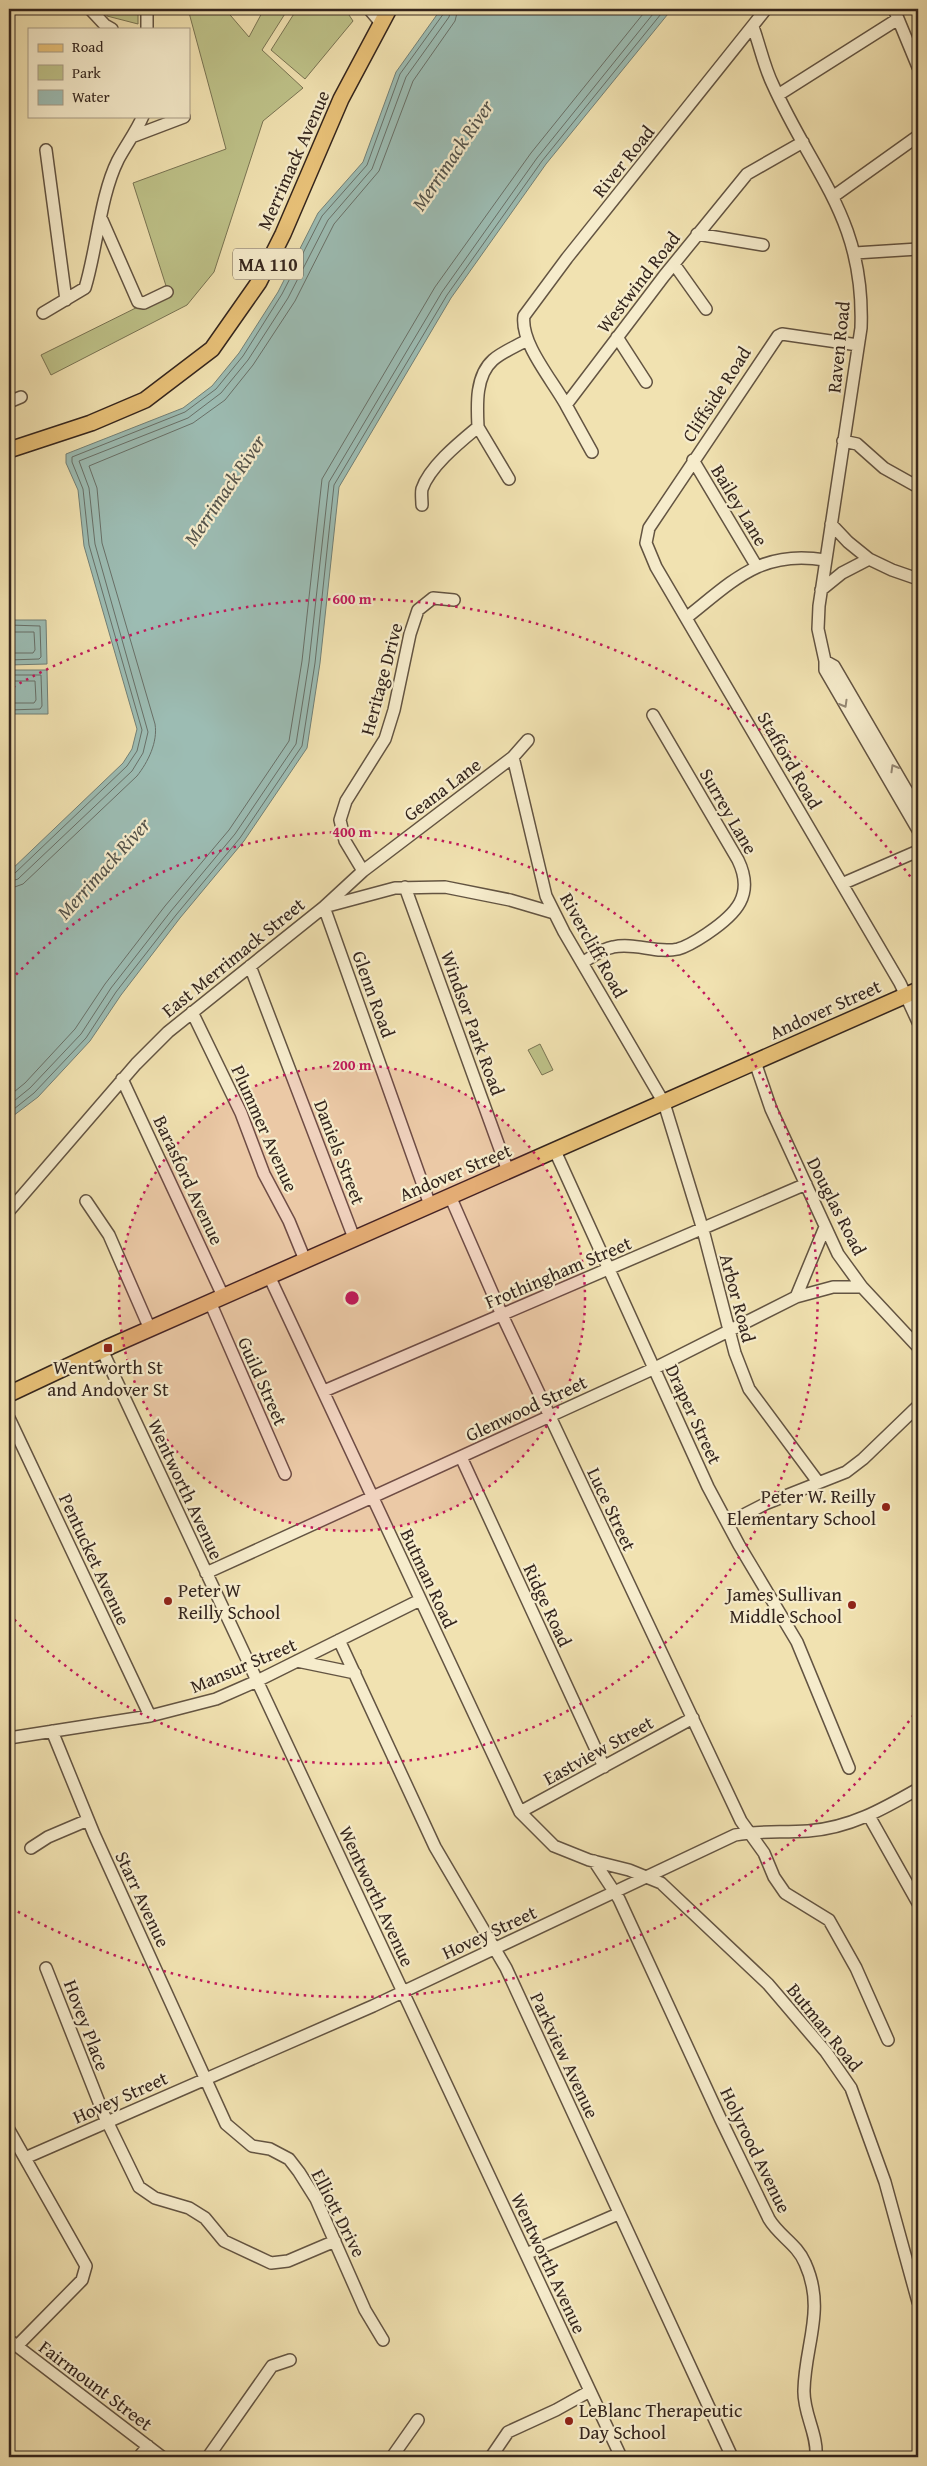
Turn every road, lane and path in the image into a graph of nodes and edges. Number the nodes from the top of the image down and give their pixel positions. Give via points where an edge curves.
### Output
1 (90, 9) edge
2 (147, 9) edge
3 (369, 9) edge
4 (389, 9) edge
5 (766, 9) edge
6 (896, 14) edge
7 (380, 22) junction
8 (753, 27) junction
9 (110, 28) edge
10 (148, 28) edge
11 (918, 68) edge
12 (778, 95) junction
13 (142, 118) edge
14 (179, 118) edge
15 (134, 136) junction
16 (918, 136) edge
17 (803, 142) junction
18 (46, 150) dead end
19 (834, 196) junction
20 (102, 220) junction
21 (697, 234) junction
22 (763, 245) dead end
23 (918, 250) edge
24 (855, 253) junction
25 (674, 264) junction
26 (167, 292) dead end
27 (66, 300) junction
28 (706, 309) dead end
29 (43, 313) dead end
30 (617, 337) junction
31 (527, 340) junction
32 (858, 345) junction
33 (646, 382) dead end
34 (21, 397) dead end
35 (9, 402) edge
36 (566, 405) junction
37 (478, 427) junction
38 (844, 441) junction
39 (9, 450) edge
40 (592, 452) dead end
41 (693, 460) junction
42 (509, 479) dead end
43 (918, 487) edge
44 (422, 504) dead end
45 (831, 524) junction
46 (646, 543) joint
47 (868, 559) junction
48 (825, 560) junction
49 (757, 567) junction
50 (918, 579) edge
51 (918, 588) edge
52 (821, 590) junction
53 (454, 600) dead end
54 (686, 618) junction
55 (825, 661) junction
56 (653, 715) dead end
57 (528, 740) dead end
58 (513, 757) junction
59 (918, 810) edge
60 (918, 830) edge
61 (918, 851) edge
62 (363, 871) junction
63 (844, 883) junction
64 (405, 887) junction
65 (324, 907) junction
66 (554, 913) junction
67 (582, 963) junction
68 (250, 966) junction
69 (912, 992) edge
70 (192, 1012) junction
71 (918, 1022) edge
72 (755, 1062) junction
73 (122, 1080) junction
74 (664, 1102) junction
75 (555, 1151) junction
76 (508, 1171) junction
77 (806, 1184) junction
78 (450, 1196) junction
79 (86, 1201) dead end
80 (430, 1205) junction
81 (9, 1211) edge
82 (825, 1227) junction
83 (703, 1230) junction
84 (354, 1238) junction
85 (305, 1260) junction
86 (608, 1270) junction
87 (269, 1276) junction
88 (862, 1287) junction
89 (796, 1297) junction
90 (217, 1299) junction
91 (502, 1315) junction
92 (150, 1329) junction
93 (728, 1330) junction
94 (918, 1347) edge
95 (102, 1350) junction
96 (653, 1369) junction
97 (324, 1391) junction
98 (9, 1394) edge
99 (918, 1406) edge
100 (550, 1417) junction
101 (9, 1418) edge
102 (461, 1457) junction
103 (285, 1474) dead end
104 (818, 1482) junction
105 (372, 1498) junction
106 (728, 1523) junction
107 (206, 1573) junction
108 (420, 1600) junction
109 (339, 1640) junction
110 (297, 1661) junction
111 (354, 1673) junction
112 (257, 1681) junction
113 (150, 1716) junction
114 (692, 1718) junction
115 (52, 1731) junction
116 (9, 1738) edge
117 (604, 1767) junction
118 (849, 1768) dead end
119 (918, 1788) edge
120 (520, 1812) junction
121 (869, 1816) junction
122 (88, 1820) junction
123 (750, 1832) junction
124 (31, 1848) dead end
125 (594, 1862) junction
126 (647, 1877) junction
127 (614, 1892) junction
128 (918, 1904) edge
129 (495, 1948) junction
130 (46, 1968) dead end
131 (403, 1992) junction
132 (888, 2040) dead end
133 (206, 2079) junction
134 (107, 2122) junction
135 (9, 2130) edge
136 (25, 2158) junction
137 (618, 2214) junction
138 (335, 2241) junction
139 (526, 2254) junction
140 (918, 2302) edge
141 (384, 2340) dead end
142 (13, 2343) edge
143 (290, 2360) dead end
144 (590, 2391) junction
145 (418, 2420) dead end
146 (148, 2446) junction
147 (139, 2457) edge
148 (162, 2457) edge
149 (208, 2457) edge
150 (392, 2457) edge
151 (491, 2457) edge
152 (621, 2457) edge
153 (732, 2457) edge
154 (816, 2457) edge

1 - 9 street
2 - 10 street
3 - 7 street
4 - 7 main road, Merrimack Avenue / MA 110
5 - 8 street, River Road
6 - 11 street
6 - 12 street
7 - 39 main road, Merrimack Avenue / MA 110 via 341,99 263,274 212,349 145,400 91,423
8 - 12 street, Raven Road
8 - 31 street, River Road via 530,305 522,327
12 - 17 street, Raven Road
13 - 15 street
14 - 15 street
15 - 20 street via 118,161 107,191
16 - 19 street
17 - 19 street, Raven Road
17 - 21 street, Westwind Road via 747,174
18 - 27 street
19 - 24 street, Raven Road
20 - 26 street via 138,302 144,303
20 - 27 street via 85,288
21 - 22 street
21 - 25 street, Westwind Road
23 - 24 street
24 - 32 street, Raven Road via 861,296
25 - 28 street
25 - 30 street, Westwind Road
27 - 29 street
30 - 33 street
30 - 36 street, Westwind Road
31 - 36 street
31 - 37 street via 493,360 485,371 477,394
32 - 38 street, Raven Road
32 - 41 street, Cliffside Road via 778,336
34 - 35 street
36 - 40 street
37 - 42 street
37 - 44 street via 445,456 429,477 422,490
38 - 43 street via 857,444 884,468
38 - 45 street, Raven Road
41 - 46 street, Cliffside Road via 649,528
41 - 49 street, Bailey Lane
45 - 47 street
45 - 48 street, Raven Road
46 - 54 street, Stafford Road
47 - 50 street
47 - 52 street via 842,573
48 - 49 street via 794,558 775,560
48 - 52 street, Raven Road
49 - 54 street
50 - 51 street
52 - 55 street, Raven Road via 818,629
53 - 62 street, Heritage Drive via 433,598 418,610 385,739 346,801 340,820 345,840
54 - 63 street, Stafford Road
59 -> 55 street via 834,666
55 -> 60 street, Raven Road via 824,670
56 - 67 street, Surrey Lane via 738,860 744,881 743,895 738,908 728,919 689,945 667,950 613,947
57 - 58 street
58 - 62 street, Geana Lane
58 - 66 street, Rivercliff Road via 546,896
61 - 63 street
62 - 65 street, Geana Lane
63 - 69 street, Stafford Road
64 - 65 street, East Merrimack Street
64 - 66 street, East Merrimack Street via 446,887
64 - 76 street, Windsor Park Road
65 - 68 street, East Merrimack Street
65 - 80 street, Glenn Road
66 - 67 street, Rivercliff Road
67 - 74 street, Rivercliff Road
68 - 70 street, East Merrimack Street
68 - 84 street, Daniels Street
69 - 71 street, Stafford Road
69 - 72 main road, Andover Street
70 - 73 street, East Merrimack Street
70 - 85 street, Plummer Avenue via 241,1112 264,1174
72 - 74 main road, Andover Street
72 - 77 street, Douglas Road via 771,1109
73 - 81 street, East Merrimack Street
73 - 90 street, Barasford Avenue
74 - 75 main road, Andover Street
74 - 83 street, Arbor Road
75 - 76 main road, Andover Street
75 - 86 street, Draper Street
76 - 78 main road, Andover Street
77 - 82 street, Douglas Road
77 - 83 street, Frothingham Street
78 - 80 main road, Andover Street
78 - 91 street, Luce Street
79 - 92 street via 109,1235
80 - 84 main road, Andover Street
82 - 88 street, Douglas Road via 838,1254
82 - 89 street
83 - 86 street, Frothingham Street
83 - 93 street, Arbor Road
84 - 85 main road, Andover Street
85 - 87 main road, Andover Street
86 - 91 street, Frothingham Street
86 - 96 street, Draper Street
87 - 90 main road, Andover Street
87 - 97 street, Butman Road
88 - 89 street, Glenwood Street via 833,1287
88 - 94 street, Douglas Road
89 - 93 street, Glenwood Street
90 - 92 main road, Andover Street
90 - 103 street, Guild Street
91 - 97 street, Frothingham Street
91 - 100 street, Luce Street
92 - 95 main road, Andover Street
93 - 96 street, Glenwood Street
93 - 104 street, Arbor Road via 749,1388
95 - 98 main road, Andover Street
95 - 107 street, Wentworth Avenue
96 - 100 street, Glenwood Street
96 - 106 street, Draper Street
97 - 105 street, Butman Road
99 - 104 street via 846,1472
100 - 102 street, Glenwood Street
100 - 114 street, Luce Street
101 - 113 street, Pentucket Avenue
102 - 105 street, Glenwood Street
102 - 117 street, Ridge Road
104 - 106 street
105 - 107 street, Glenwood Street
105 - 108 street, Butman Road
106 - 118 street, Draper Street via 797,1642
107 - 112 street, Wentworth Avenue
108 - 109 street, Mansur Street
108 - 120 street, Butman Road
109 - 110 street, Mansur Street
109 - 111 street, Parkview Avenue
110 - 111 street
110 - 112 street, Mansur Street
111 - 129 street, Parkview Avenue via 435,1847
112 - 113 street, Mansur Street via 216,1699
112 - 131 street, Wentworth Avenue
113 - 115 street, Mansur Street
114 - 117 street, Eastview Street
114 - 123 street, Luce Street via 741,1821
115 - 116 street, Mansur Street
115 - 122 street, Starr Avenue
117 - 120 street, Eastview Street
119 - 121 street, Hovey Street
120 - 125 street, Butman Road via 554,1846
121 - 123 street, Hovey Street via 856,1822 808,1831
121 - 128 street
122 - 124 street
122 - 133 street, Starr Avenue
123 - 126 street, Hovey Street
123 - 132 street, Luce Street via 785,1893 830,1920 856,1968
125 - 126 street, Butman Road
125 - 127 street
126 - 127 street, Hovey Street
126 - 140 street, Butman Road via 661,1883 768,1984 826,2052 851,2088 885,2182
127 - 129 street, Hovey Street
127 - 154 street, Holyrood Avenue via 769,2219 776,2231 796,2246 805,2262 815,2294 815,2316 803,2392 817,2445
129 - 131 street, Hovey Street
129 - 137 street, Parkview Avenue
130 - 134 street, Hovey Place
131 - 133 street, Hovey Street
131 - 139 street, Wentworth Avenue
133 - 134 street, Hovey Street
133 - 138 street, Elliott Drive via 226,2124 238,2136 252,2146 270,2149 289,2159 316,2199
134 - 136 street, Hovey Street
134 - 138 street, Hovey Place via 139,2187 155,2198 189,2208 205,2218 224,2241 271,2263 288,2261
135 - 136 street
136 - 142 street via 86,2266 82,2280
137 - 139 street
137 - 153 street, Parkview Avenue
138 - 141 street, Elliott Drive via 366,2310
139 - 144 street, Wentworth Avenue
142 - 146 street, Fairmount Street
143 - 149 street via 272,2366
144 - 151 street via 508,2432
144 - 152 street, Wentworth Avenue
145 - 150 street
146 - 147 street
146 - 148 street, Fairmount Street

